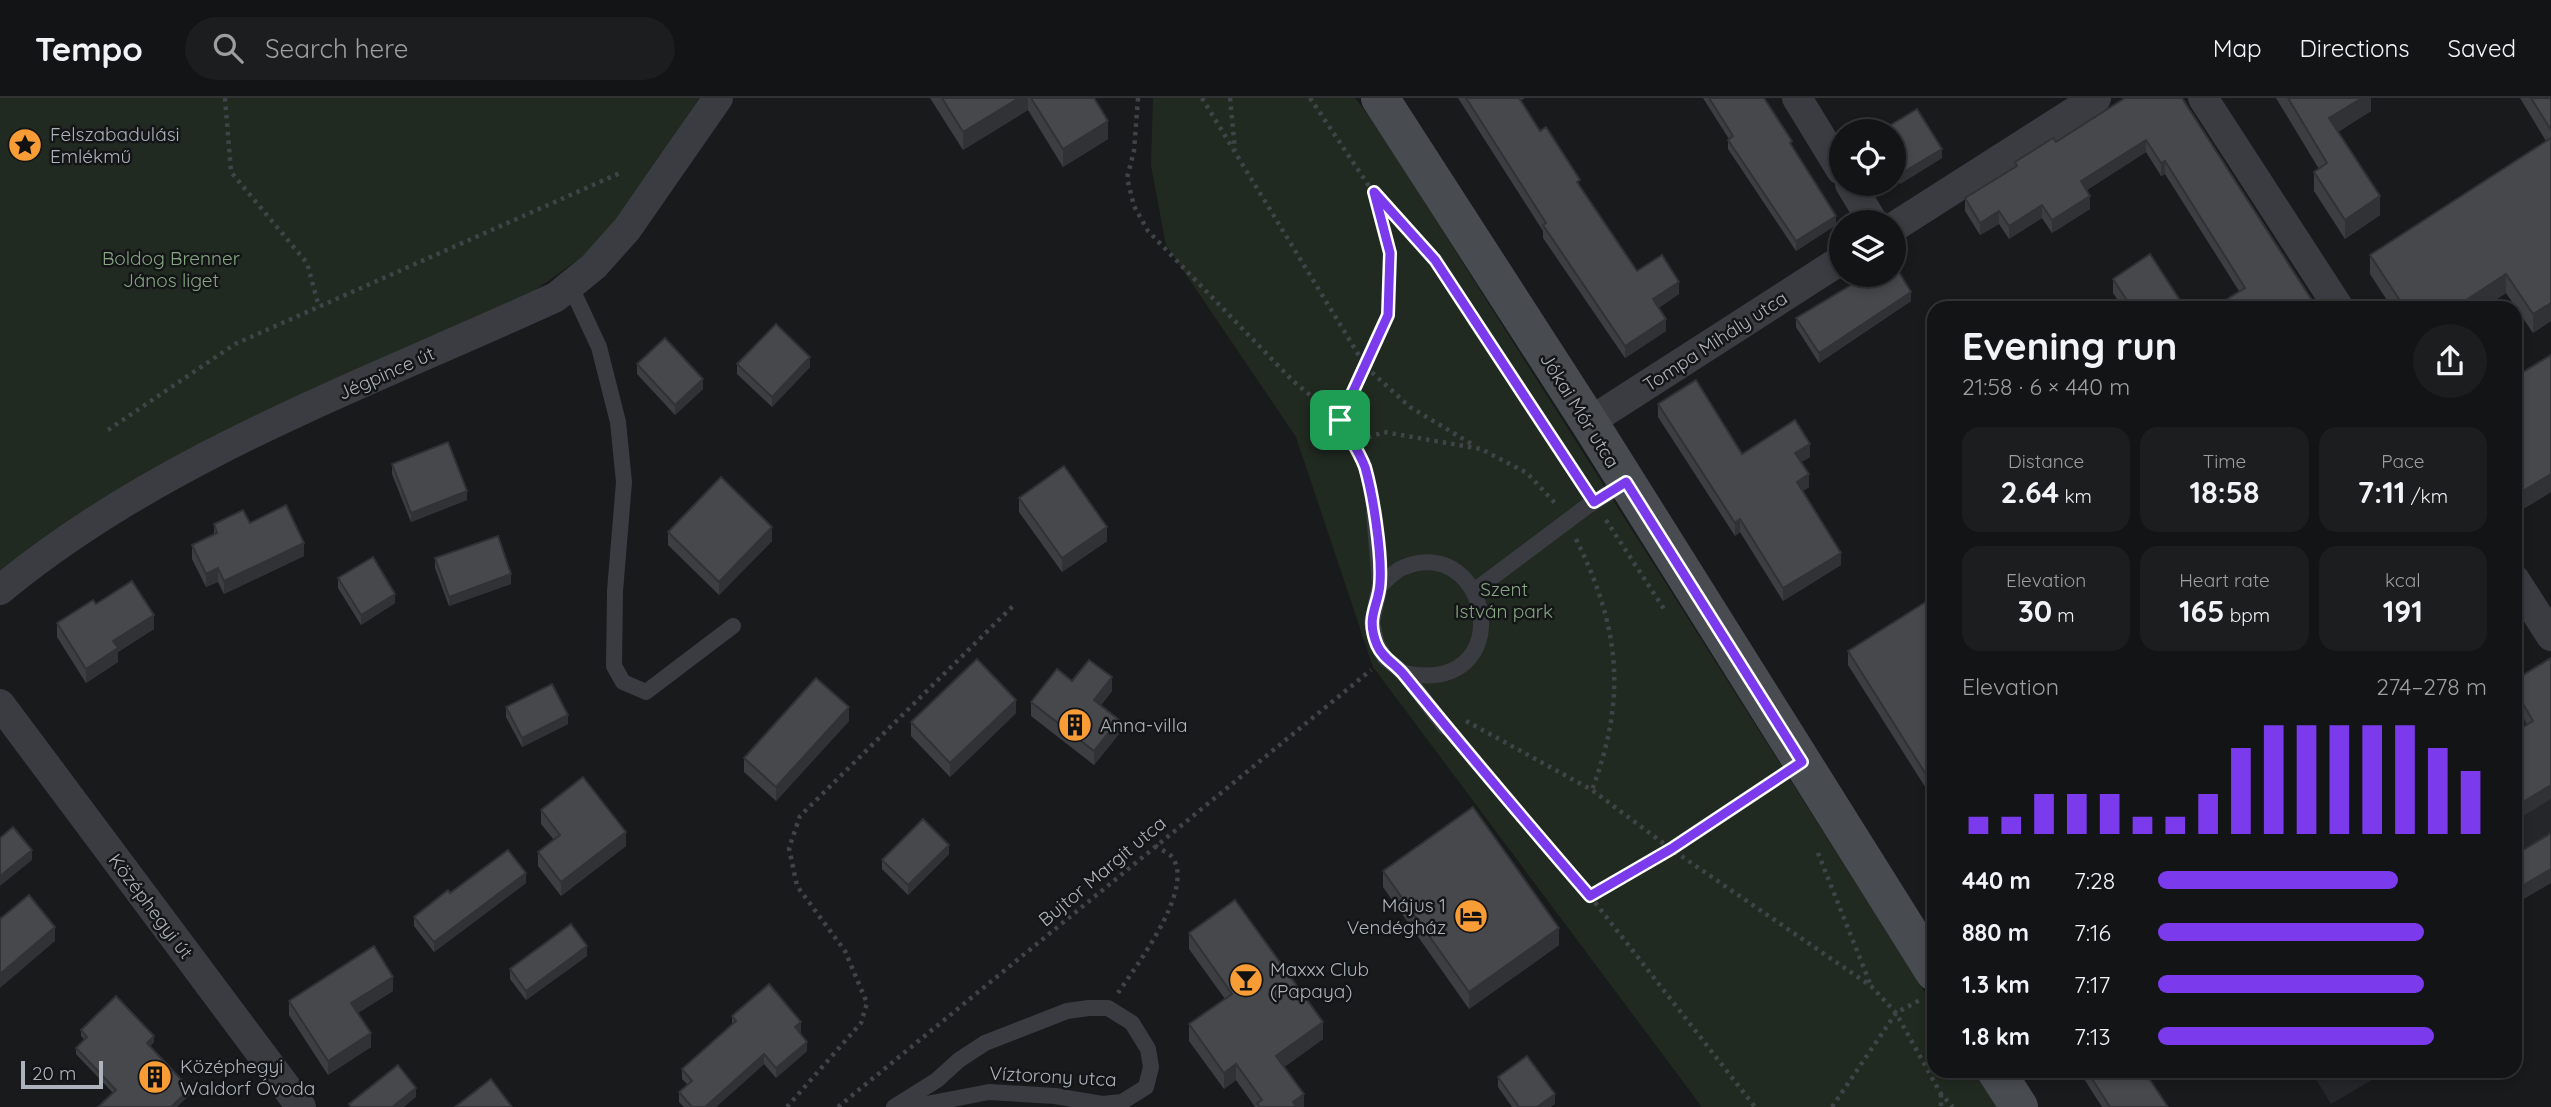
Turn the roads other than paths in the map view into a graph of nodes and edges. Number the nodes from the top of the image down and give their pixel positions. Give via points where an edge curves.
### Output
1 (718, 98) edge
2 (1380, 98) edge
3 (1797, 98) edge
4 (2096, 98) edge
5 (2203, 98) edge
6 (1829, 150) edge
7 (1906, 219) edge
8 (1829, 268) edge
9 (570, 285) junction
10 (2334, 301) edge
11 (1589, 422) junction
12 (1610, 492) junction
13 (1374, 512) road end
14 (1380, 584) junction
15 (0, 590) edge
16 (1474, 591) junction
17 (2522, 591) edge
18 (733, 626) dead end
19 (2551, 636) edge
20 (1404, 673) junction
21 (0, 704) edge
22 (1445, 727) road end
23 (1927, 986) edge
24 (2000, 1078) edge
25 (301, 1107) edge
26 (894, 1107) edge
27 (911, 1107) edge
28 (2019, 1107) edge

1 - 9 street, Jégpince út via 627,229
2 - 11 street, Jókai Mór utca
3 - 6 street
4 - 7 street
5 - 10 street
8 - 11 street, Tompa Mihály utca
9 - 15 street, Jégpince út via 556,296 234,443 42,555
9 - 18 lane via 599,346 618,422 624,482 614,666 623,682 646,692
11 - 12 street, Jókai Mór utca
12 - 16 lane
12 - 23 street, Jókai Mór utca via 1782,776
13 - 14 lane
14 - 16 lane via 1402,568 1429,563 1455,571
14 - 20 lane via 1372,622 1377,644 1385,658
16 - 20 lane via 1482,620 1475,649 1462,665 1444,675 1424,678
17 - 19 street
20 - 22 lane
21 - 25 street, Középhegyi út
24 - 28 street
26 - 27 lane, Víztorony utca via 985,1043 1067,1011 1108,1008 1132,1023 1148,1049 1151,1067 1146,1087 1122,1102 989,1092

